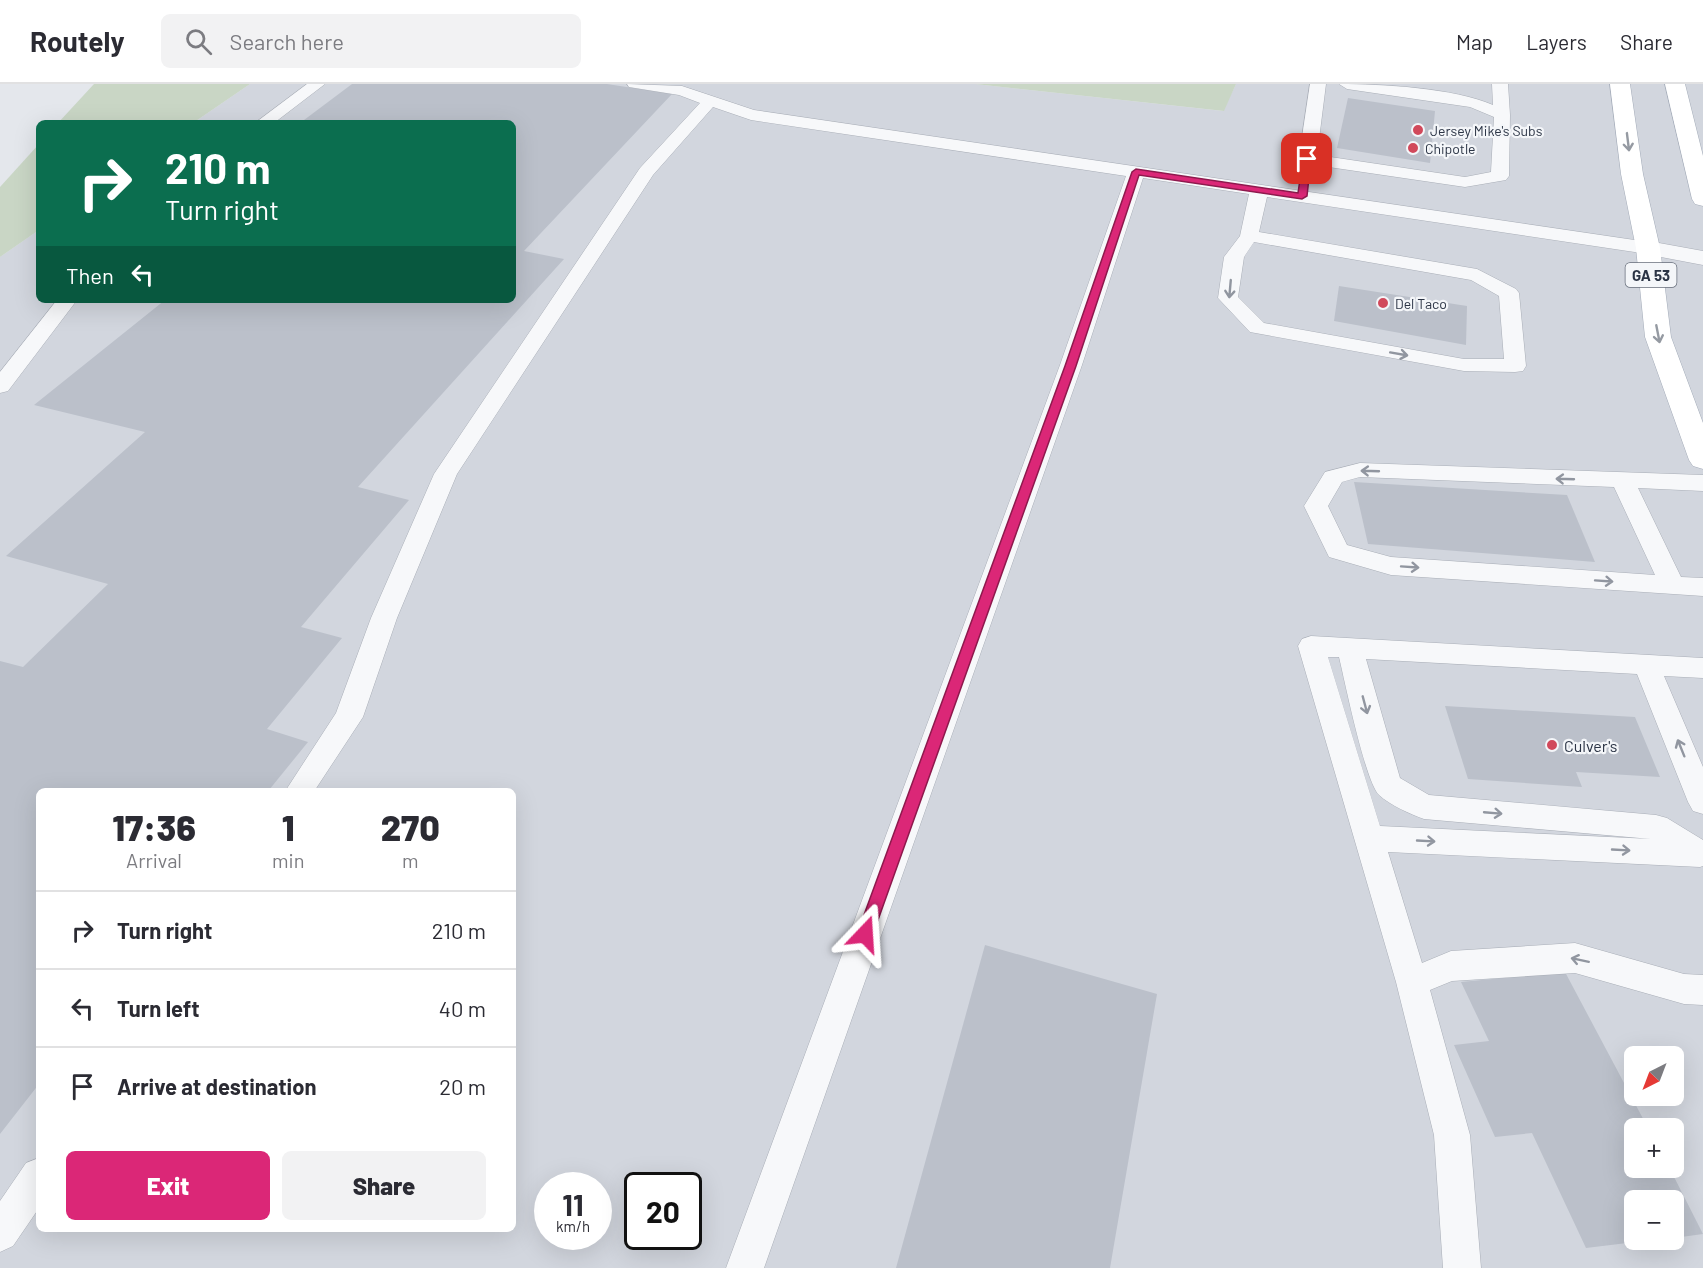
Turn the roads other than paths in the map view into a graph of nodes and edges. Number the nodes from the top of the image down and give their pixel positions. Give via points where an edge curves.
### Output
1 (317, 84) edge
2 (635, 84) edge
3 (1318, 84) edge
4 (1347, 84) edge
5 (1500, 84) edge
6 (1620, 84) edge
7 (1675, 84) edge
8 (710, 101) junction
9 (1502, 115) junction
10 (267, 120) edge
11 (1307, 159) junction
12 (1136, 172) junction
13 (1259, 190) junction
14 (1702, 191) edge
15 (1302, 196) junction
16 (1249, 236) junction
17 (1648, 248) junction
18 (1703, 258) edge
19 (65, 303) edge
20 (0, 386) edge
21 (1703, 460) edge
22 (1623, 481) junction
23 (1703, 483) edge
24 (1672, 585) junction
25 (1703, 587) edge
26 (1350, 649) junction
27 (1646, 664) junction
28 (1703, 668) edge
29 (301, 788) edge
30 (1703, 802) edge
31 (1367, 838) junction
32 (1702, 854) edge
33 (1412, 982) junction
34 (1703, 990) edge
35 (36, 1180) edge
36 (0, 1233) edge
37 (745, 1268) edge
38 (1462, 1268) edge

1 - 10 lane
2 - 8 lane via 682,91
3 - 11 lane
4 - 9 lane via 1474,103
5 - 9 lane
6 -> 17 main road, GA 53 via 1632,174
7 - 14 main road
8 - 12 lane via 751,115
8 - 29 lane via 646,172 446,474 384,618 349,717
9 - 11 lane via 1500,176 1465,182
11 - 15 lane
12 - 13 lane
12 - 37 lane via 1071,366
13 - 15 lane
13 - 16 lane
15 - 17 lane
16 -> 16 lane via 1234,257 1228,298 1257,328 1464,365 1515,366 1509,293 1477,275
17 - 18 street
17 -> 21 main road, GA 53 via 1658,337
19 - 20 lane
22 - 23 lane
22 - 24 lane
22 -> 24 lane via 1360,470 1334,477 1316,506 1338,551 1391,566
24 - 25 lane
26 - 27 lane
26 - 31 lane via 1311,646
26 -> 32 lane via 1389,786 1424,807 1656,827
27 - 28 lane
30 -> 27 lane
31 -> 32 lane
31 - 33 lane
34 -> 33 lane via 1684,989 1575,958 1451,966
33 - 38 lane via 1452,1135
35 - 36 lane

